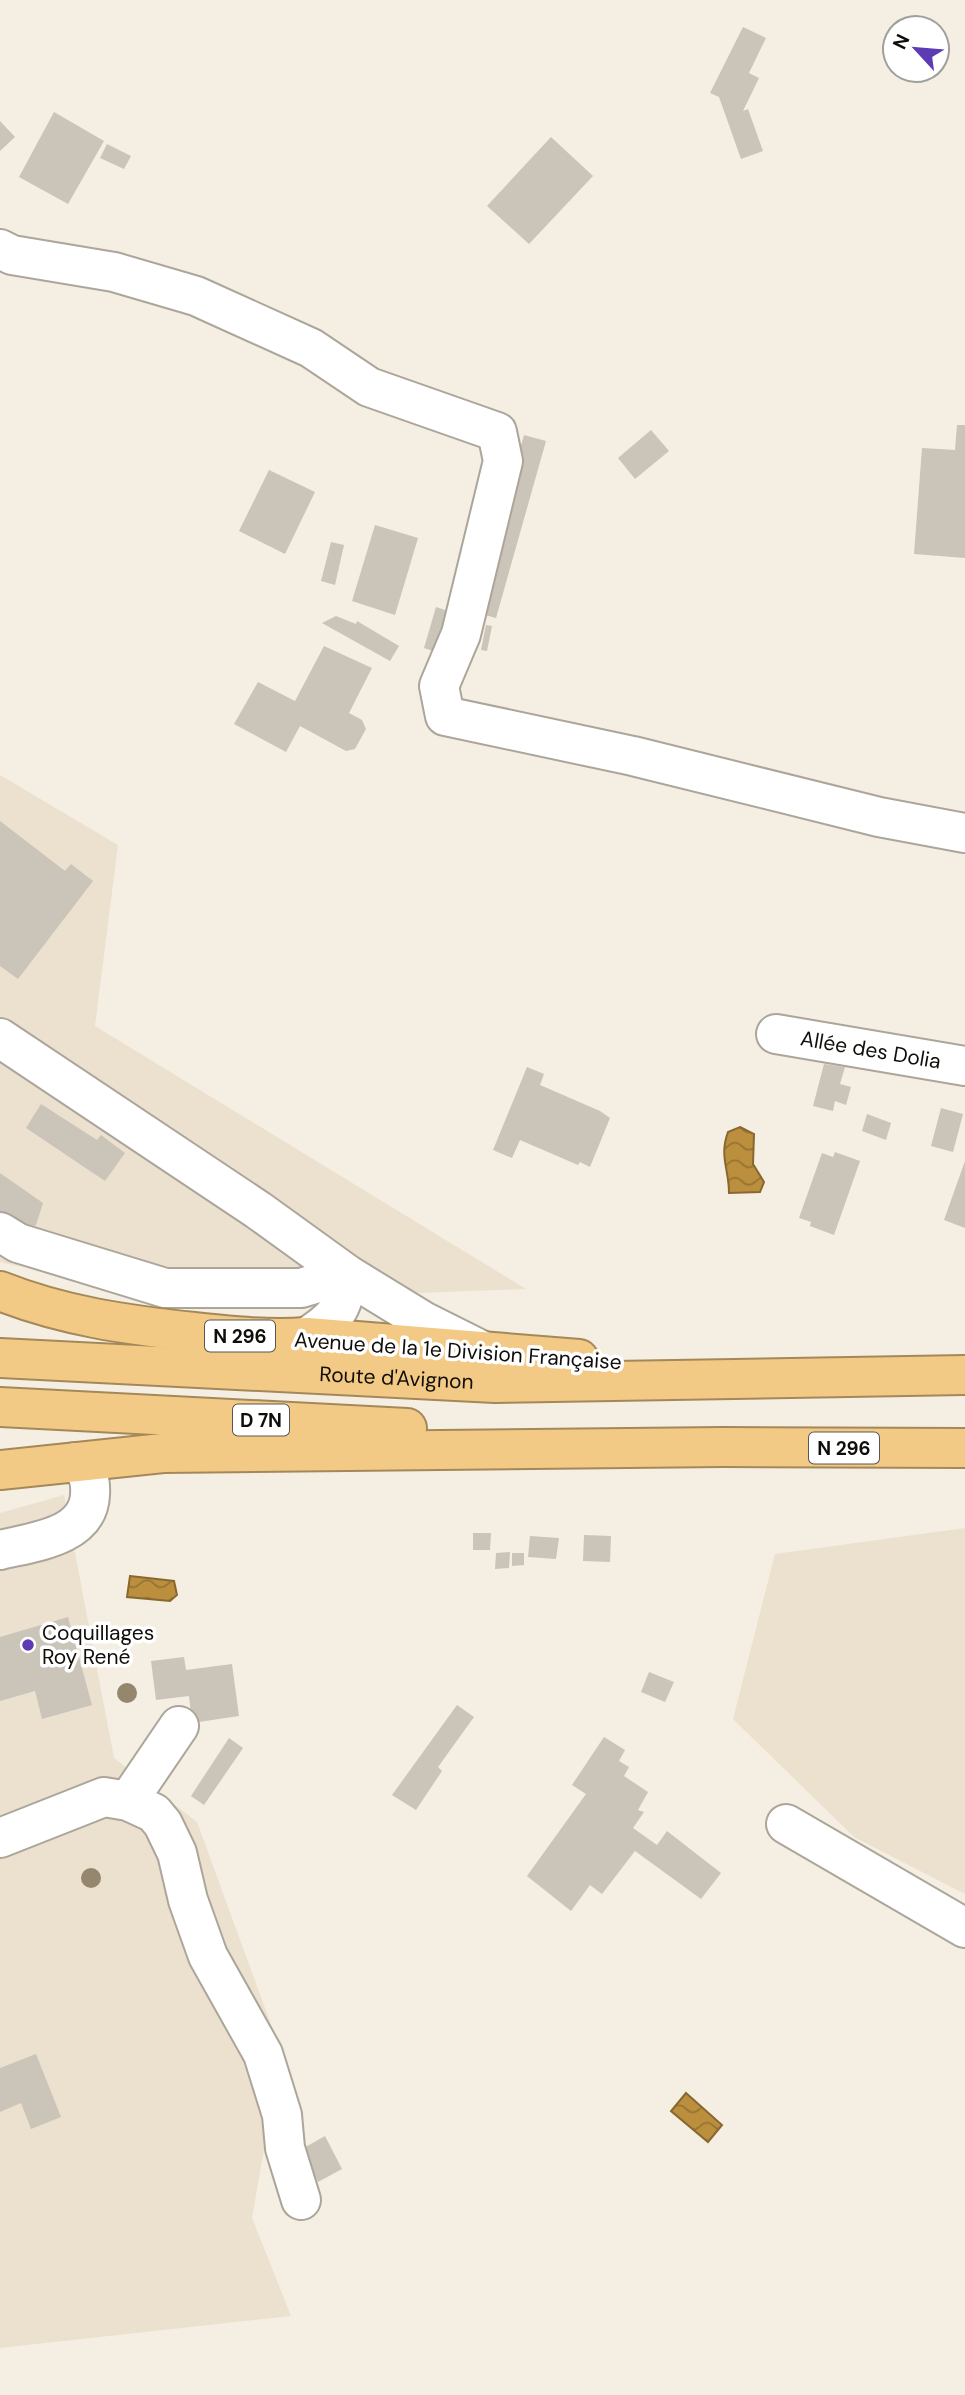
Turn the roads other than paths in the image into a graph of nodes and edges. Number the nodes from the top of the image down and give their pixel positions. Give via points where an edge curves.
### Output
1 (0, 249) edge
2 (965, 833) edge
3 (776, 1034) dead end
4 (0, 1038) edge
5 (965, 1066) edge
6 (0, 1232) edge
7 (341, 1270) junction
8 (0, 1291) edge
9 (307, 1337) junction
10 (485, 1352) junction
11 (0, 1358) edge
12 (965, 1375) edge
13 (794, 1376) junction
14 (0, 1408) edge
15 (723, 1447) junction
16 (965, 1448) edge
17 (76, 1462) junction
18 (0, 1470) edge
19 (0, 1550) edge
20 (179, 1726) dead end
21 (128, 1801) junction
22 (786, 1824) dead end
23 (0, 1838) edge
24 (965, 1928) edge
25 (301, 2200) dead end

1 - 2 street via 12,255 114,272 197,296 311,348 369,387 497,432 503,461 461,634 439,686 445,716
3 - 5 street, Allée des Dolia
4 - 7 street
6 - 7 street via 18,1243 165,1288 301,1288
7 - 9 street via 344,1300 337,1314
7 - 10 street
8 - 9 highway, Avenue de la 1e Division Française / N 296 via 82,1317 134,1326 272,1340
9 - 10 highway, Avenue de la 1e Division Française / N 296
10 - 13 highway, Avenue de la 1e Division Française / N 296
11 - 13 highway, Route d'Avignon via 495,1383
12 - 13 highway, N 296
14 - 15 highway, D 7N
15 - 16 highway, N 296
15 - 17 highway, N 296 via 163,1453
17 - 18 highway, N 296
17 - 19 street via 91,1484 90,1503 78,1525
20 - 21 street
21 - 23 street via 104,1797
21 - 25 street via 154,1813 177,1853 208,1956 263,2054
22 - 24 street

